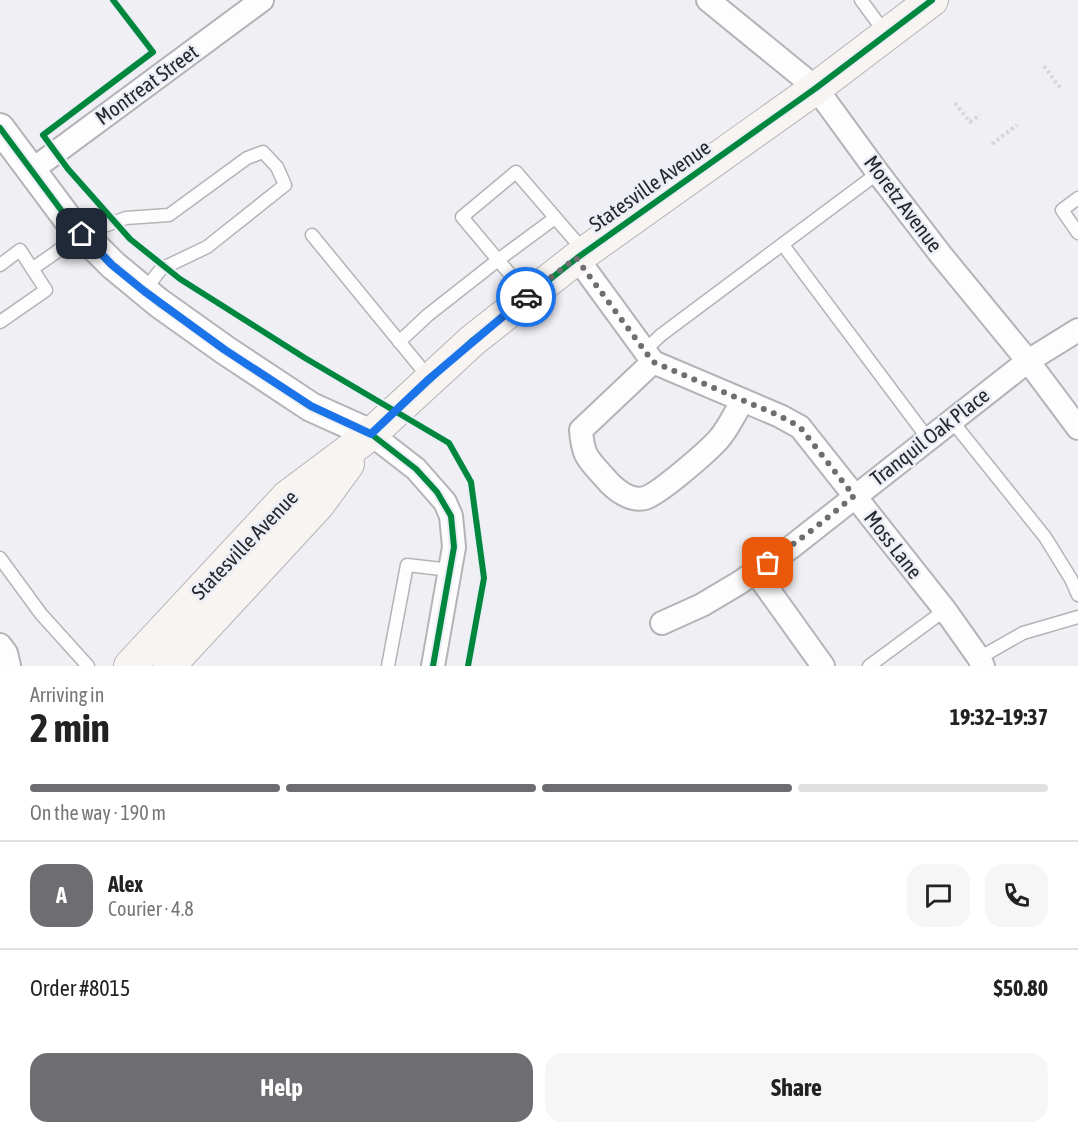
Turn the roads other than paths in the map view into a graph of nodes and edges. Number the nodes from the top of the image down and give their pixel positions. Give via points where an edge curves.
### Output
1 (262, 0) edge
2 (708, 0) edge
3 (861, 0) edge
4 (932, 0) edge
5 (886, 35) junction
6 (816, 88) junction
7 (0, 128) edge
8 (32, 170) junction
9 (878, 173) junction
10 (1078, 198) edge
11 (555, 219) junction
12 (1078, 233) edge
13 (82, 234) junction
14 (312, 235) dead end
15 (783, 245) junction
16 (580, 255) junction
17 (498, 260) junction
18 (0, 265) edge
19 (32, 269) junction
20 (144, 291) junction
21 (528, 296) junction
22 (0, 322) edge
23 (1078, 330) edge
24 (399, 342) junction
25 (648, 356) junction
26 (1028, 361) junction
27 (429, 379) junction
28 (742, 400) junction
29 (952, 421) junction
30 (1078, 428) edge
31 (371, 434) junction
32 (929, 440) junction
33 (854, 496) junction
34 (0, 558) edge
35 (450, 570) junction
36 (755, 571) junction
37 (1078, 595) edge
38 (945, 610) junction
39 (1078, 617) edge
40 (662, 623) dead end
41 (0, 645) edge
42 (981, 662) edge
43 (9, 666) edge
44 (88, 666) edge
45 (130, 666) edge
46 (169, 666) edge
47 (388, 666) edge
48 (433, 666) edge
49 (823, 666) edge
50 (869, 666) edge

1 - 8 street, Montreat Street
2 - 6 street, Moretz Avenue
3 - 5 lane
4 - 5 main road, Statesville Avenue
5 - 6 main road, Statesville Avenue
6 - 9 street, Moretz Avenue
6 - 16 main road, Statesville Avenue
7 - 8 street
8 - 13 street
9 - 15 lane
9 - 26 street, Moretz Avenue
10 - 12 lane via 1062,210
11 - 16 lane
11 - 17 lane
11 - 17 lane via 516,172 462,217
13 - 19 lane
13 - 20 street
13 - 20 lane via 126,218 169,215 247,158 263,152 277,167 285,185 207,248 161,269
14 - 24 lane
15 - 25 lane via 661,335
15 - 32 lane
16 - 21 main road, Statesville Avenue
16 - 25 street
17 - 21 lane
17 - 24 lane
18 - 19 lane via 20,250
19 - 22 lane via 46,290
20 - 31 street via 311,406
21 - 27 main road, Statesville Avenue
23 - 26 street, Tranquil Oak Place
24 - 27 lane
25 - 28 street, Moss Lane
25 - 28 street via 581,430 583,450 590,462 622,493 645,498 680,474 719,440
26 - 29 street, Tranquil Oak Place
26 - 30 street, Moretz Avenue
27 - 31 main road, Statesville Avenue
28 - 33 street, Moss Lane via 800,427
29 - 32 street, Tranquil Oak Place
29 - 37 lane via 1045,537
31 - 35 street via 416,469 445,502 451,516 454,547
31 - 45 main road, Statesville Avenue via 288,496
31 - 46 main road, Statesville Avenue via 318,505
32 - 33 street, Tranquil Oak Place
33 - 36 street, Tranquil Oak Place
33 - 38 street, Moss Lane
34 - 44 lane via 41,614
35 - 47 lane via 407,565
35 - 48 street
36 - 40 street, Tranquil Oak Place via 702,605
36 - 49 street
38 - 42 street, Moss Lane
38 - 50 lane
39 - 42 lane via 1023,633
41 - 43 street

